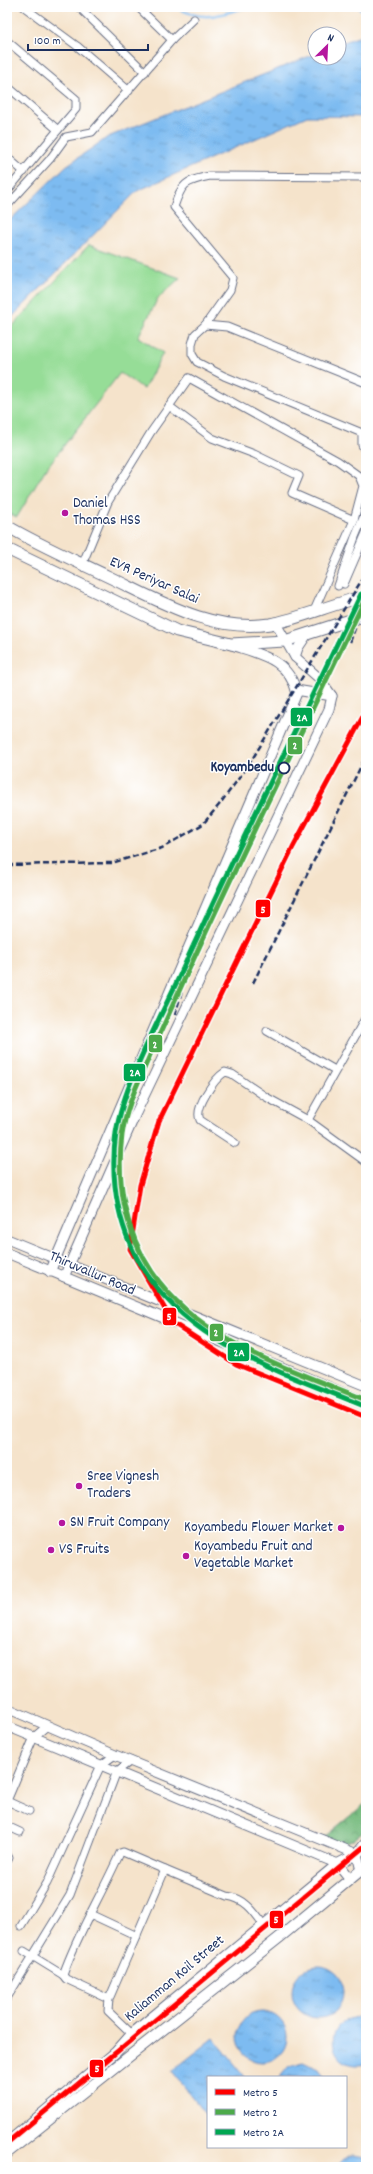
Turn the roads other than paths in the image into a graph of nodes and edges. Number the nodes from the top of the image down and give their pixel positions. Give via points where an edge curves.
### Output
1 (24, 7) edge
2 (78, 7) edge
3 (138, 7) edge
4 (194, 18) dead end
5 (172, 40) junction
6 (7, 41) edge
7 (145, 72) junction
8 (7, 86) edge
9 (128, 91) junction
10 (58, 130) junction
11 (7, 157) edge
12 (24, 172) junction
13 (366, 177) edge
14 (7, 191) edge
15 (7, 206) edge
16 (205, 325) junction
17 (366, 383) edge
18 (169, 406) junction
19 (366, 453) edge
20 (366, 511) edge
21 (354, 520) junction
22 (7, 526) edge
23 (366, 532) edge
24 (7, 548) edge
25 (82, 565) junction
26 (366, 596) edge
27 (313, 613) junction
28 (366, 615) edge
29 (275, 622) junction
30 (308, 633) junction
31 (284, 641) junction
32 (231, 644) junction
33 (295, 657) junction
34 (296, 690) junction
35 (332, 696) junction
36 (366, 1017) edge
37 (267, 1031) dead end
38 (335, 1070) junction
39 (308, 1120) junction
40 (235, 1143) dead end
41 (366, 1162) edge
42 (7, 1239) edge
43 (7, 1253) edge
44 (56, 1259) junction
45 (70, 1263) junction
46 (50, 1272) junction
47 (64, 1277) junction
48 (366, 1386) edge
49 (366, 1402) edge
50 (7, 1708) edge
51 (7, 1726) edge
52 (47, 1726) junction
53 (34, 1737) junction
54 (115, 1755) junction
55 (131, 1761) junction
56 (100, 1765) junction
57 (117, 1771) junction
58 (7, 1801) edge
59 (29, 1811) dead end
60 (7, 1826) edge
61 (20, 1832) dead end
62 (366, 1843) edge
63 (357, 1854) junction
64 (7, 1855) edge
65 (7, 1861) edge
66 (338, 1864) junction
67 (363, 1868) edge
68 (165, 1870) junction
69 (350, 1879) junction
70 (90, 1914) junction
71 (263, 1924) junction
72 (21, 1926) dead end
73 (137, 1936) junction
74 (24, 1951) dead end
75 (33, 1956) junction
76 (63, 1975) junction
77 (7, 1998) edge
78 (109, 1999) junction
79 (132, 2034) junction
80 (7, 2143) edge
81 (7, 2153) edge

1 - 9 street via 76,46
2 - 7 street
3 - 5 street
4 - 5 street
5 - 7 street
6 - 10 street via 76,99 76,109
7 - 9 street
8 - 10 street
9 - 15 street via 92,132 66,137 50,159
10 - 12 street
11 - 12 street
12 - 14 street
13 - 16 street via 210,176 188,181 180,189 174,208 233,278 230,290
16 - 17 street via 227,327
16 - 19 street via 195,334 192,344 192,354 197,362 224,376 362,432 362,445
18 - 21 street via 212,438 254,454 299,476 292,493
18 - 21 street via 189,378 338,461 359,476 363,486
18 - 25 street via 108,502
20 - 23 street via 355,537 341,585
21 - 27 street
22 - 25 main road, EVR Periyar Salai
24 - 32 main road via 177,631
25 - 29 main road, EVR Periyar Salai via 191,615 235,625
26 - 27 main road, EVR Periyar Salai
27 - 29 main road, EVR Periyar Salai
28 - 30 main road
29 - 31 street
30 - 31 main road
30 - 33 street
31 - 32 main road
31 - 33 street
32 - 34 street via 271,659 288,671
33 - 35 street via 320,679
34 - 35 street
34 - 44 street
35 - 45 street via 329,709 136,1113
36 - 38 street
37 - 38 street
38 - 39 street
39 - 40 street via 225,1072 208,1091 198,1109 198,1115 200,1120
39 - 41 street
42 - 44 street
43 - 46 street, Thiruvallur Road
44 - 45 street
44 - 46 street
45 - 47 street
45 - 48 street
46 - 47 street, Thiruvallur Road
47 - 49 street, Thiruvallur Road
50 - 52 street
51 - 53 street
52 - 53 street
52 - 54 street
53 - 56 street
53 - 58 street
54 - 55 street
54 - 56 street
55 - 57 street
55 - 63 street
56 - 57 street
56 - 72 street via 47,1883
57 - 66 street
57 - 75 street via 70,1896
58 - 59 street
60 - 61 street
62 - 63 main road, Kaliamman Koil Street
63 - 66 main road, Kaliamman Koil Street
63 - 67 street
64 - 65 street
66 - 69 street
66 - 71 main road, Kaliamman Koil Street
67 - 69 main road, Kaliamman Koil Street
68 - 70 street via 121,1852
68 - 71 street via 235,1897 249,1905
68 - 73 street
69 - 81 main road, Kaliamman Koil Street
70 - 73 street
70 - 76 street via 70,1954
71 - 79 main road, Kaliamman Koil Street
73 - 78 street
74 - 75 street
75 - 76 street
75 - 77 street
76 - 78 street via 68,1981
78 - 79 street via 108,2011
79 - 80 main road, Kaliamman Koil Street via 116,2052

